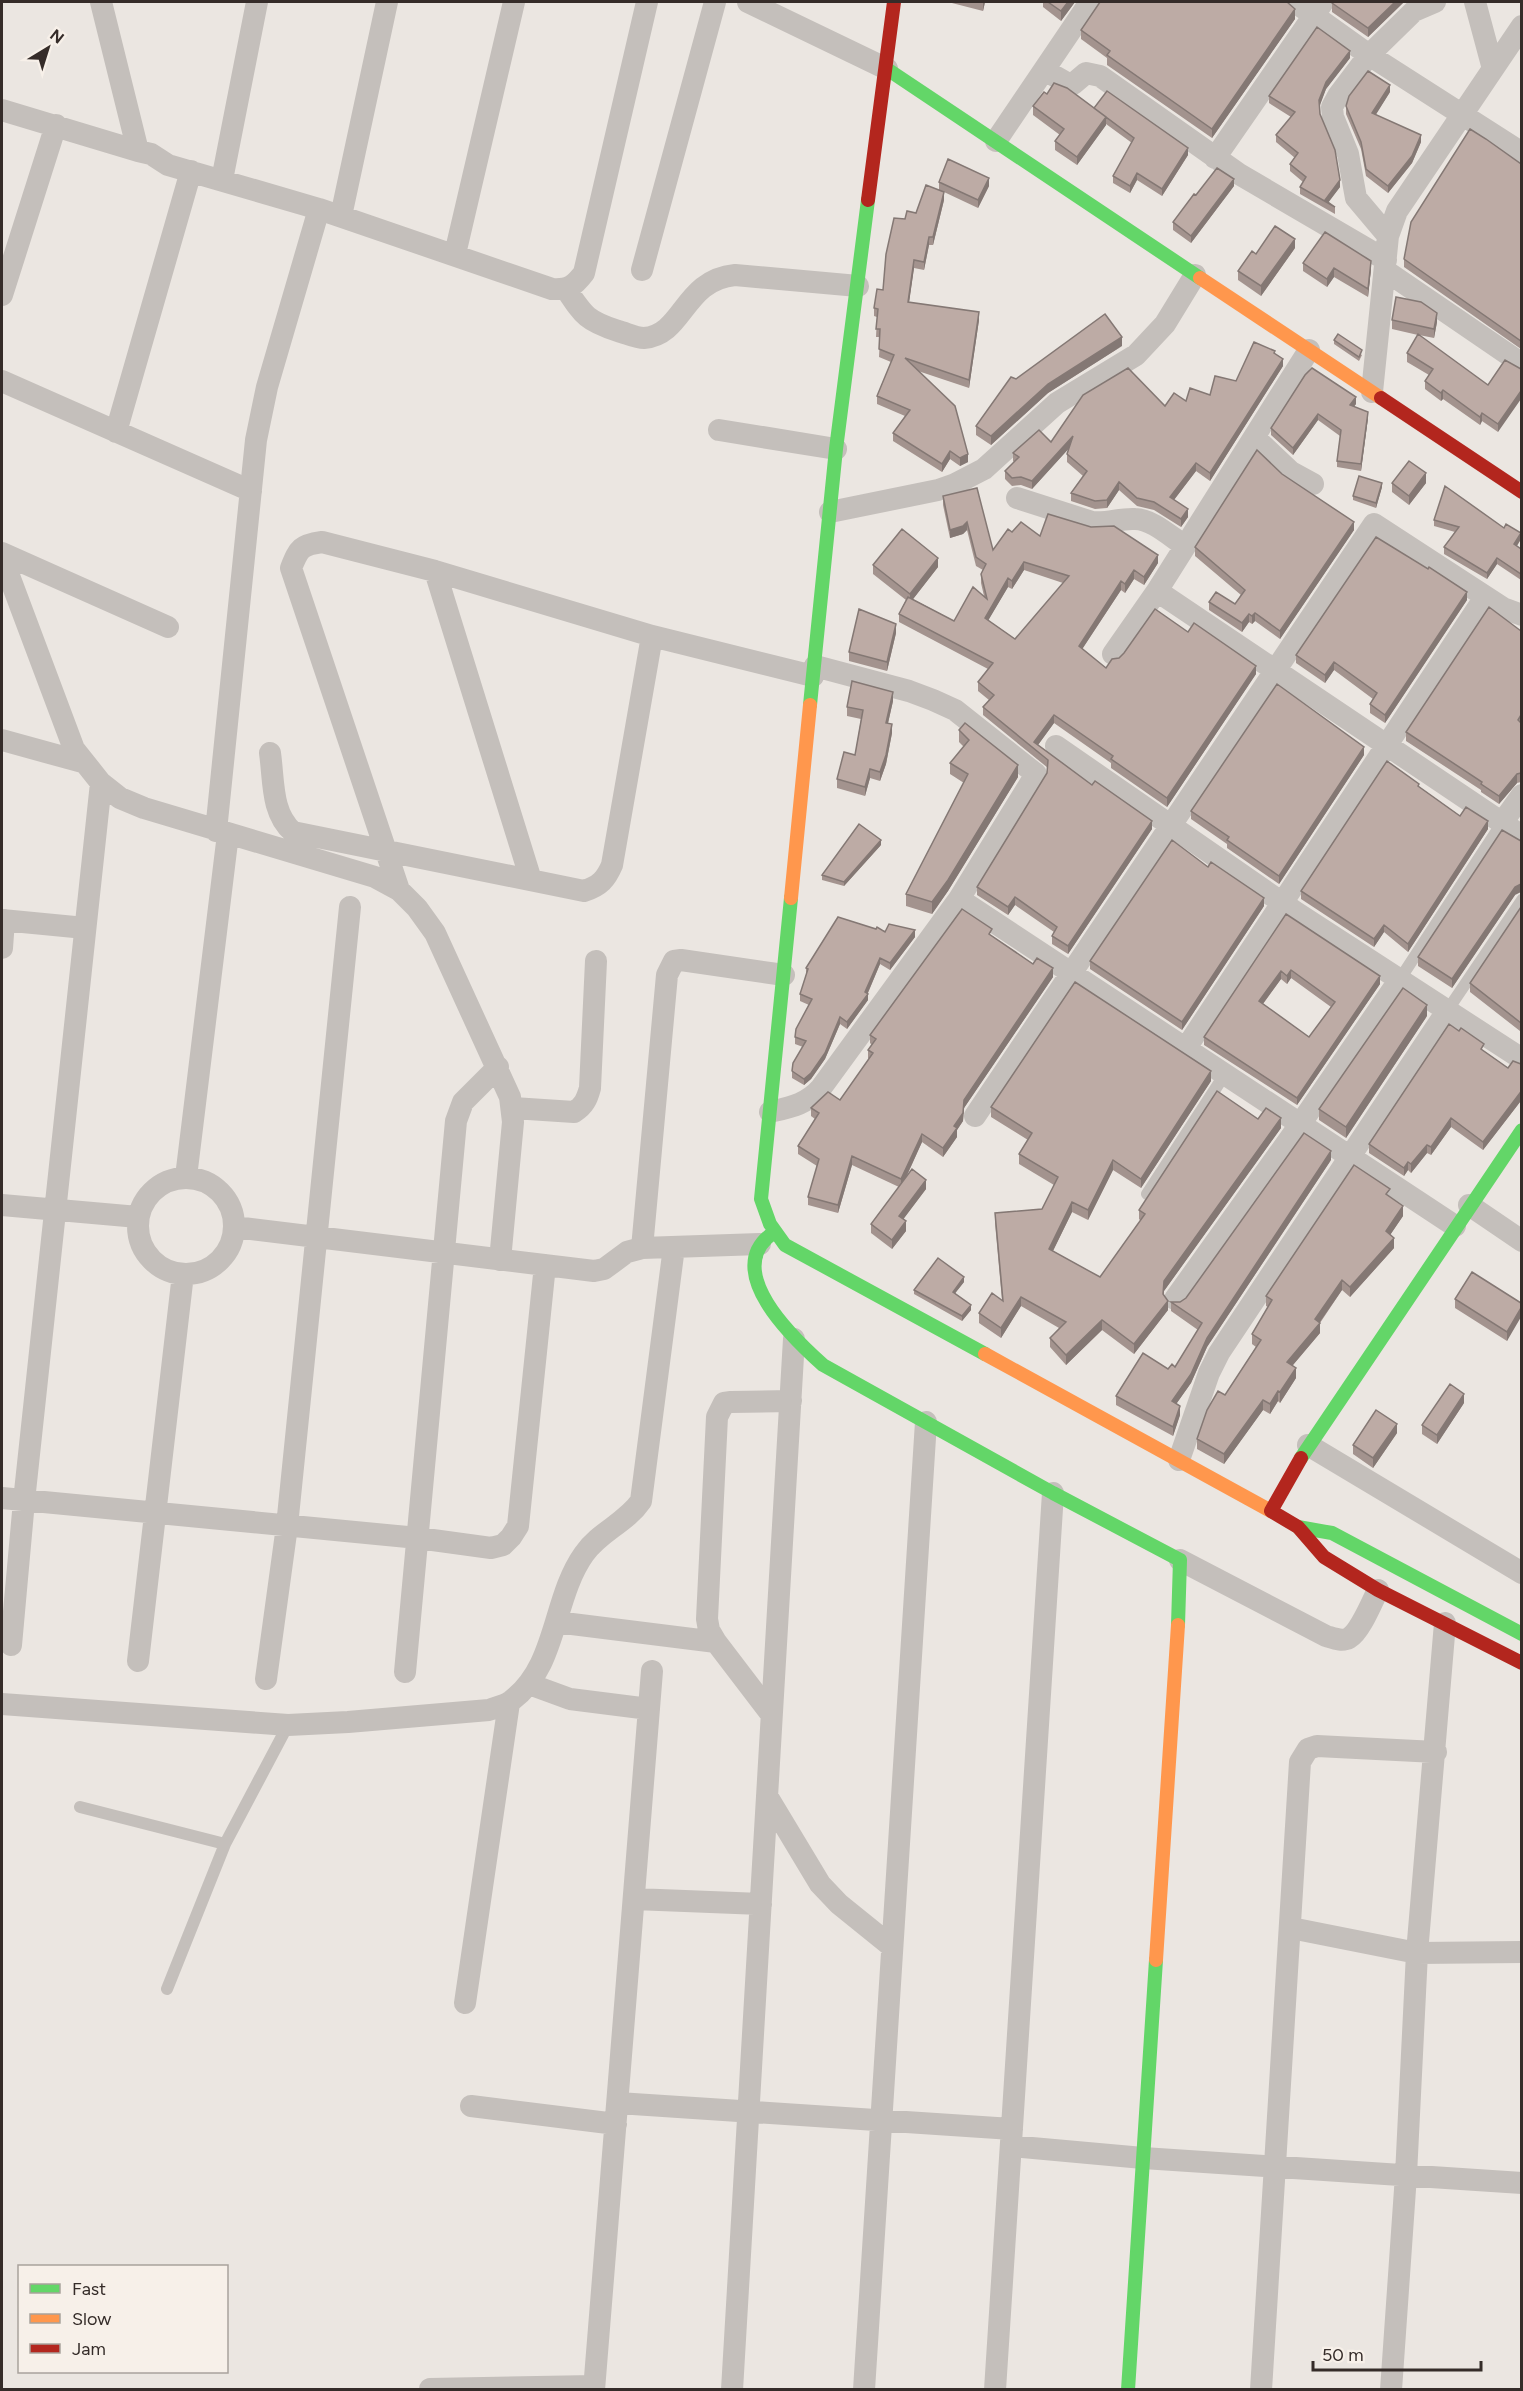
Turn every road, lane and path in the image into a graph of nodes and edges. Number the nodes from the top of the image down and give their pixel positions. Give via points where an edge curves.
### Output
1 (101, 2) edge
2 (257, 2) edge
3 (387, 2) edge
4 (514, 2) edge
5 (646, 2) edge
6 (715, 2) edge
7 (748, 2) edge
8 (894, 2) edge
9 (1090, 2) edge
10 (1295, 2) edge
11 (1435, 2) edge
12 (1469, 2) edge
13 (1318, 8) edge
14 (1521, 26) edge
15 (1369, 55) junction
16 (887, 69) junction
17 (1493, 69) junction
18 (1044, 70) junction
19 (2, 110) edge
20 (1462, 116) junction
21 (56, 125) junction
22 (996, 141) junction
23 (138, 151) junction
24 (1521, 153) edge
25 (1215, 158) junction
26 (191, 171) junction
27 (222, 180) junction
28 (319, 209) junction
29 (341, 216) junction
30 (1388, 236) junction
31 (455, 254) junction
32 (1386, 266) junction
33 (642, 270) dead end
34 (1195, 275) junction
35 (858, 286) junction
36 (566, 290) junction
37 (2, 295) edge
38 (1309, 350) junction
39 (1521, 364) edge
40 (2, 381) edge
41 (1372, 392) junction
42 (719, 430) dead end
43 (116, 432) junction
44 (1254, 437) junction
45 (836, 449) junction
46 (1313, 484) dead end
47 (251, 491) junction
48 (1521, 492) edge
49 (1017, 498) dead end
50 (830, 512) junction
51 (1185, 546) junction
52 (2, 555) edge
53 (435, 571) junction
54 (1157, 591) junction
55 (1485, 597) junction
56 (1521, 615) edge
57 (168, 627) dead end
58 (652, 636) junction
59 (1113, 654) dead end
60 (1275, 670) junction
61 (814, 671) junction
62 (2, 740) edge
63 (1387, 745) junction
64 (1056, 746) dead end
65 (270, 753) dead end
66 (82, 762) junction
67 (101, 783) junction
68 (1521, 795) edge
69 (1502, 823) junction
70 (1170, 826) junction
71 (222, 832) junction
72 (1521, 836) edge
73 (385, 850) junction
74 (531, 880) junction
75 (399, 890) junction
76 (959, 899) junction
77 (1521, 900) edge
78 (1282, 903) junction
79 (350, 908) dead end
80 (3, 920) edge
81 (86, 928) junction
82 (2, 948) edge
83 (596, 961) dead end
84 (1071, 973) junction
85 (784, 975) junction
86 (1400, 979) junction
87 (1447, 1011) junction
88 (1186, 1048) junction
89 (1521, 1059) edge
90 (498, 1068) junction
91 (1225, 1074) junction
92 (513, 1108) junction
93 (770, 1112) junction
94 (975, 1116) dead end
95 (1301, 1123) junction
96 (1521, 1130) edge
97 (1349, 1156) junction
98 (186, 1177) junction
99 (1147, 1194) edge
100 (2, 1205) edge
101 (1469, 1205) junction
102 (56, 1210) junction
103 (138, 1217) junction
104 (1455, 1226) junction
105 (235, 1227) junction
106 (316, 1237) junction
107 (767, 1238) junction
108 (1521, 1240) edge
109 (674, 1247) junction
110 (642, 1248) junction
111 (444, 1252) junction
112 (500, 1260) junction
113 (544, 1266) junction
114 (183, 1275) junction
115 (1175, 1299) edge
116 (794, 1339) junction
117 (790, 1401) junction
118 (926, 1422) junction
119 (1308, 1445) junction
120 (1179, 1460) junction
121 (1053, 1492) junction
122 (2, 1498) edge
123 (24, 1501) junction
124 (1271, 1511) junction
125 (156, 1513) junction
126 (287, 1526) junction
127 (1298, 1527) junction
128 (418, 1538) junction
129 (1180, 1560) junction
130 (1521, 1573) edge
131 (1378, 1590) junction
132 (556, 1622) junction
133 (1445, 1623) junction
134 (1521, 1634) edge
135 (716, 1642) junction
136 (11, 1645) dead end
137 (138, 1661) dead end
138 (1521, 1663) edge
139 (652, 1671) dead end
140 (405, 1672) dead end
141 (266, 1679) dead end
142 (529, 1684) junction
143 (509, 1703) junction
144 (2, 1704) edge
145 (649, 1709) junction
146 (771, 1714) junction
147 (288, 1725) junction
148 (1436, 1752) junction
149 (767, 1796) junction
150 (80, 1807) dead end
151 (225, 1844) junction
152 (634, 1899) junction
153 (761, 1904) junction
154 (1291, 1928) junction
155 (891, 1946) junction
156 (1521, 1952) edge
157 (1417, 1953) junction
158 (166, 1989) dead end
159 (465, 2003) dead end
160 (471, 2106) dead end
161 (748, 2111) junction
162 (617, 2114) junction
163 (880, 2120) junction
164 (1011, 2138) junction
165 (1143, 2158) junction
166 (1275, 2166) junction
167 (1406, 2175) junction
168 (1521, 2183) edge
169 (594, 2388) edge
170 (430, 2389) edge
171 (732, 2390) edge
172 (864, 2390) edge
173 (995, 2390) edge
174 (1128, 2390) edge
175 (1261, 2390) edge
176 (1391, 2390) edge

1 - 23 street
2 - 27 street
3 - 29 street
4 - 31 street
5 - 36 street via 584,273
6 - 33 street
7 - 16 street
8 - 16 street
9 - 18 street
10 - 13 street
11 - 15 street via 1414,11
12 - 17 street
13 - 15 street
13 - 25 street
14 - 17 street
15 - 20 street
15 - 30 street via 1338,96 1332,107 1333,117 1348,154 1356,198
16 - 22 street
16 - 35 street
17 - 20 street
18 - 22 street
18 - 25 street via 1073,84 1086,73 1100,76
19 - 21 street
20 - 24 street
20 - 30 street via 1412,186
21 - 23 street
21 - 37 street
22 - 34 street
23 - 26 street
25 - 32 street
26 - 27 street
26 - 43 street
27 - 28 street
28 - 29 street
28 - 47 street via 267,387
29 - 31 street
30 - 32 street
31 - 36 street via 552,289
32 - 39 street
32 - 41 street
34 - 38 street
34 - 50 street via 1165,324 1136,355 1057,403 984,469 938,490
35 - 36 street via 721,276 698,290 665,331 642,338 592,322
35 - 45 street
38 - 41 street
38 - 44 street
40 - 43 street
41 - 48 street
42 - 45 street
43 - 47 street
44 - 46 street via 1291,472
44 - 51 street
45 - 50 street
47 - 71 street
49 - 51 street via 1092,522 1146,521
50 - 61 street
51 - 54 street
52 - 57 street
52 - 66 street
53 - 58 street
53 - 73 street via 322,542 306,544 297,552 291,568
53 - 74 street
54 - 59 street
54 - 60 street
55 - 56 street
55 - 60 street via 1374,525
55 - 63 street
58 - 61 street
58 - 74 street via 612,865 605,879 584,891
60 - 63 street
60 - 70 street
61 - 76 street via 909,691 955,710 1036,774
61 - 85 street
62 - 66 street
63 - 69 street
63 - 78 street
64 - 70 street
65 - 73 street via 278,812 293,832
66 - 67 street
67 - 71 street via 120,798 144,808
67 - 81 street
68 - 69 street
69 - 72 street
69 - 86 lane
70 - 78 street
70 - 84 street
71 - 75 street via 375,877
71 - 98 street
73 - 74 street
73 - 75 street
75 - 90 street via 435,933
76 - 84 street
76 - 93 street via 821,1088 800,1105
77 - 87 lane
78 - 86 street
78 - 88 street
79 - 106 street
80 - 81 street
80 - 82 street
81 - 102 street
83 - 92 street via 590,1088 586,1100 574,1112
84 - 88 street
84 - 94 street
85 - 93 street
85 - 110 street via 681,960 670,967
86 - 87 street
86 - 95 street
87 - 89 street
87 - 97 street
88 - 91 street
90 - 92 street
90 - 111 street via 463,1101 456,1121
91 - 95 street
91 - 99 lane
92 - 112 street
93 - 107 street via 761,1199
95 - 97 street
95 - 115 street
96 - 101 street
97 - 104 street
97 - 120 street via 1219,1353
98 - 103 street via 168,1181 154,1190
98 - 105 street via 214,1186 225,1197
100 - 102 street
101 - 104 street
101 - 108 street
102 - 103 street
102 - 123 street
103 - 114 street via 138,1234 153,1262
104 - 119 street
105 - 106 street
105 - 114 street via 225,1256 213,1267
106 - 111 street
106 - 126 street
107 - 109 street
107 - 116 street via 757,1260 758,1285 770,1309
107 - 120 street
109 - 110 street
109 - 132 street via 641,1502 584,1553
110 - 113 street via 594,1271
111 - 112 street
111 - 128 street
112 - 113 street
113 - 128 street via 518,1526 503,1545 491,1548
114 - 125 street
116 - 117 street
116 - 118 street via 823,1365
117 - 135 street via 731,1402 723,1403 718,1410 707,1619
117 - 146 street
118 - 121 street
118 - 155 street
119 - 124 street
119 - 130 street
120 - 124 street
121 - 129 street
121 - 164 street
122 - 123 street
123 - 125 street
123 - 136 street
124 - 127 street
125 - 126 street
125 - 137 street
126 - 128 street
126 - 141 street
127 - 131 street via 1324,1557
127 - 134 street via 1332,1533
128 - 140 street
129 - 131 street via 1326,1636 1341,1640 1357,1630
129 - 165 street
131 - 133 street
132 - 135 street
132 - 142 street via 542,1663
133 - 138 street
133 - 148 street
135 - 146 street
139 - 145 street
142 - 143 street
142 - 145 street via 570,1699
143 - 147 street via 489,1710
143 - 159 street
144 - 147 street
145 - 152 street
146 - 149 street
147 - 151 lane
148 - 154 street via 1317,1746 1303,1754
148 - 157 street
149 - 153 street
149 - 155 street via 820,1884
150 - 151 lane
151 - 158 lane
152 - 153 street
152 - 162 street
153 - 161 street
154 - 157 street
154 - 166 street
155 - 163 street
156 - 157 street
157 - 167 street
160 - 162 street
161 - 162 street
161 - 163 street
161 - 171 street
162 - 169 street
163 - 164 street
163 - 172 street
164 - 165 street
164 - 173 street
165 - 166 street
165 - 174 street
166 - 167 street
166 - 175 street
167 - 168 street
167 - 176 street
169 - 170 street

